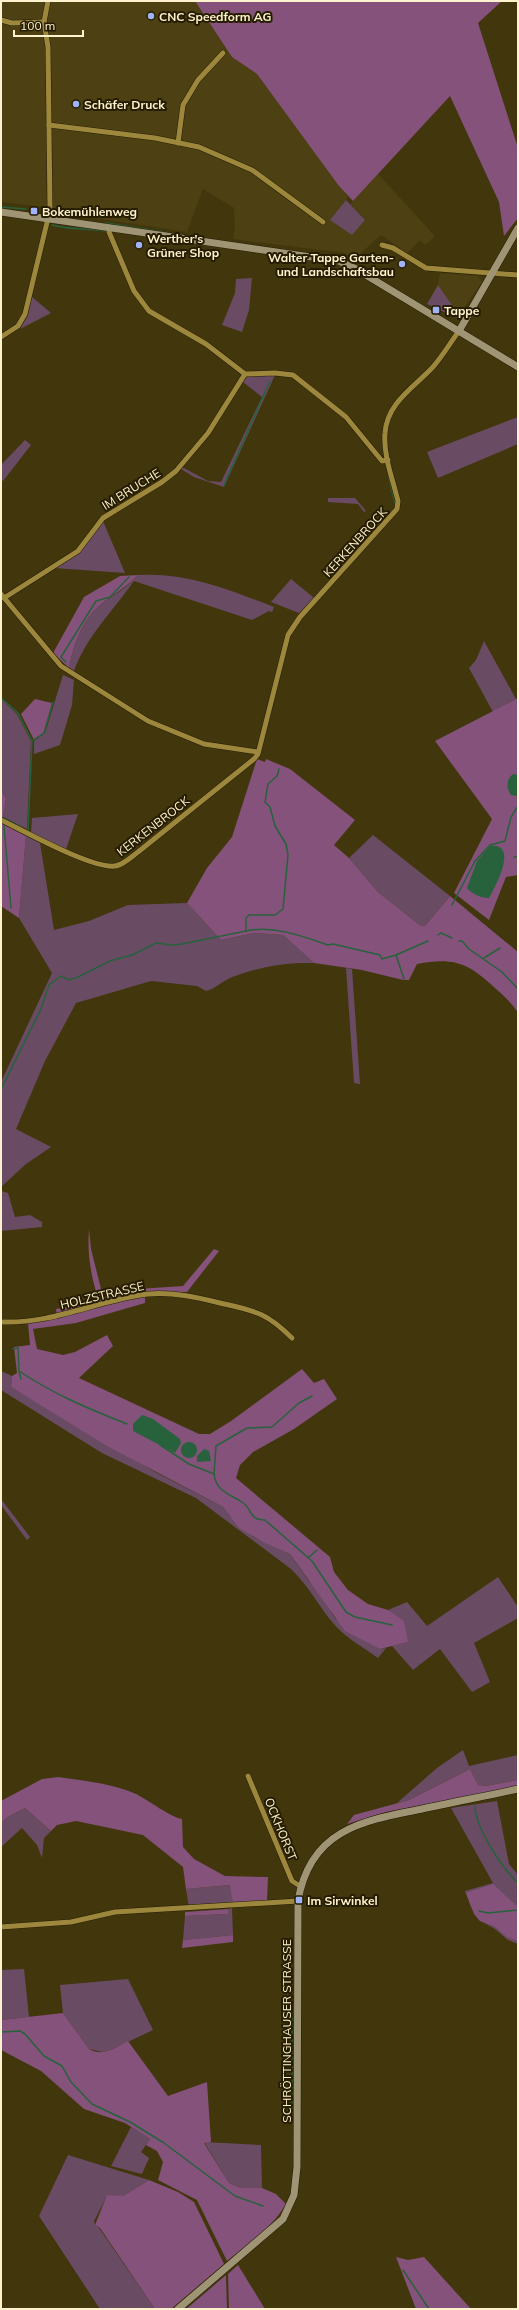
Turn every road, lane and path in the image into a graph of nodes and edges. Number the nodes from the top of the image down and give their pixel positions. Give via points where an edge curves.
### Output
1 (48, 1) edge
2 (1, 20) edge
3 (44, 22) junction
4 (223, 54) dead end
5 (49, 125) junction
6 (178, 142) junction
7 (1, 212) edge
8 (49, 218) junction
9 (324, 222) dead end
10 (110, 228) junction
11 (518, 228) edge
12 (382, 245) dead end
13 (491, 274) junction
14 (518, 275) edge
15 (459, 331) junction
16 (1, 337) edge
17 (518, 367) edge
18 (245, 374) junction
19 (388, 460) junction
20 (3, 596) edge
21 (258, 752) junction
22 (1, 820) edge
23 (1, 1322) edge
24 (292, 1338) dead end
25 (248, 1776) dead end
26 (518, 1789) edge
27 (300, 1886) junction
28 (298, 1901) junction
29 (1, 1927) edge
30 (178, 2309) edge

1 - 3 street
2 - 3 street via 12,23
3 - 5 street via 48,47
4 - 6 street via 198,80 183,105
5 - 6 street
5 - 8 street
6 - 9 street via 199,147 252,170
7 - 8 main road
8 - 10 main road
8 - 16 street via 43,233 25,314 18,326
10 - 15 main road via 338,261 356,269
10 - 18 street via 109,232 134,291 146,308 206,344
11 - 13 main road
12 - 13 street via 393,248 426,268
13 - 14 street
13 - 15 main road
15 - 17 main road
15 - 19 street, KERKENBROCK via 433,367 401,398 390,416 384,433
18 - 19 street via 293,375 346,417 382,461
18 - 20 street, IM BRUCHE via 208,433 176,471 103,518 78,551
19 - 21 street, KERKENBROCK via 398,501 396,511 300,617 288,635
20 - 21 street via 61,666 148,721 204,744
21 - 22 street, KERKENBROCK via 254,759 133,856 116,866 68,852
23 - 24 street, HOLZSTRASSE via 50,1318 117,1300 167,1294 186,1295 255,1311 271,1318
25 - 27 street, OCKHORST via 292,1881
26 - 27 main road, SCHRÖTTINGHAUSER STRASSE via 380,1817 350,1827 329,1840 320,1850
27 - 28 main road, SCHRÖTTINGHAUSER STRASSE
28 - 29 street via 185,1910 115,1912 71,1922
28 - 30 main road, SCHRÖTTINGHAUSER STRASSE via 297,2167 294,2195 283,2218

